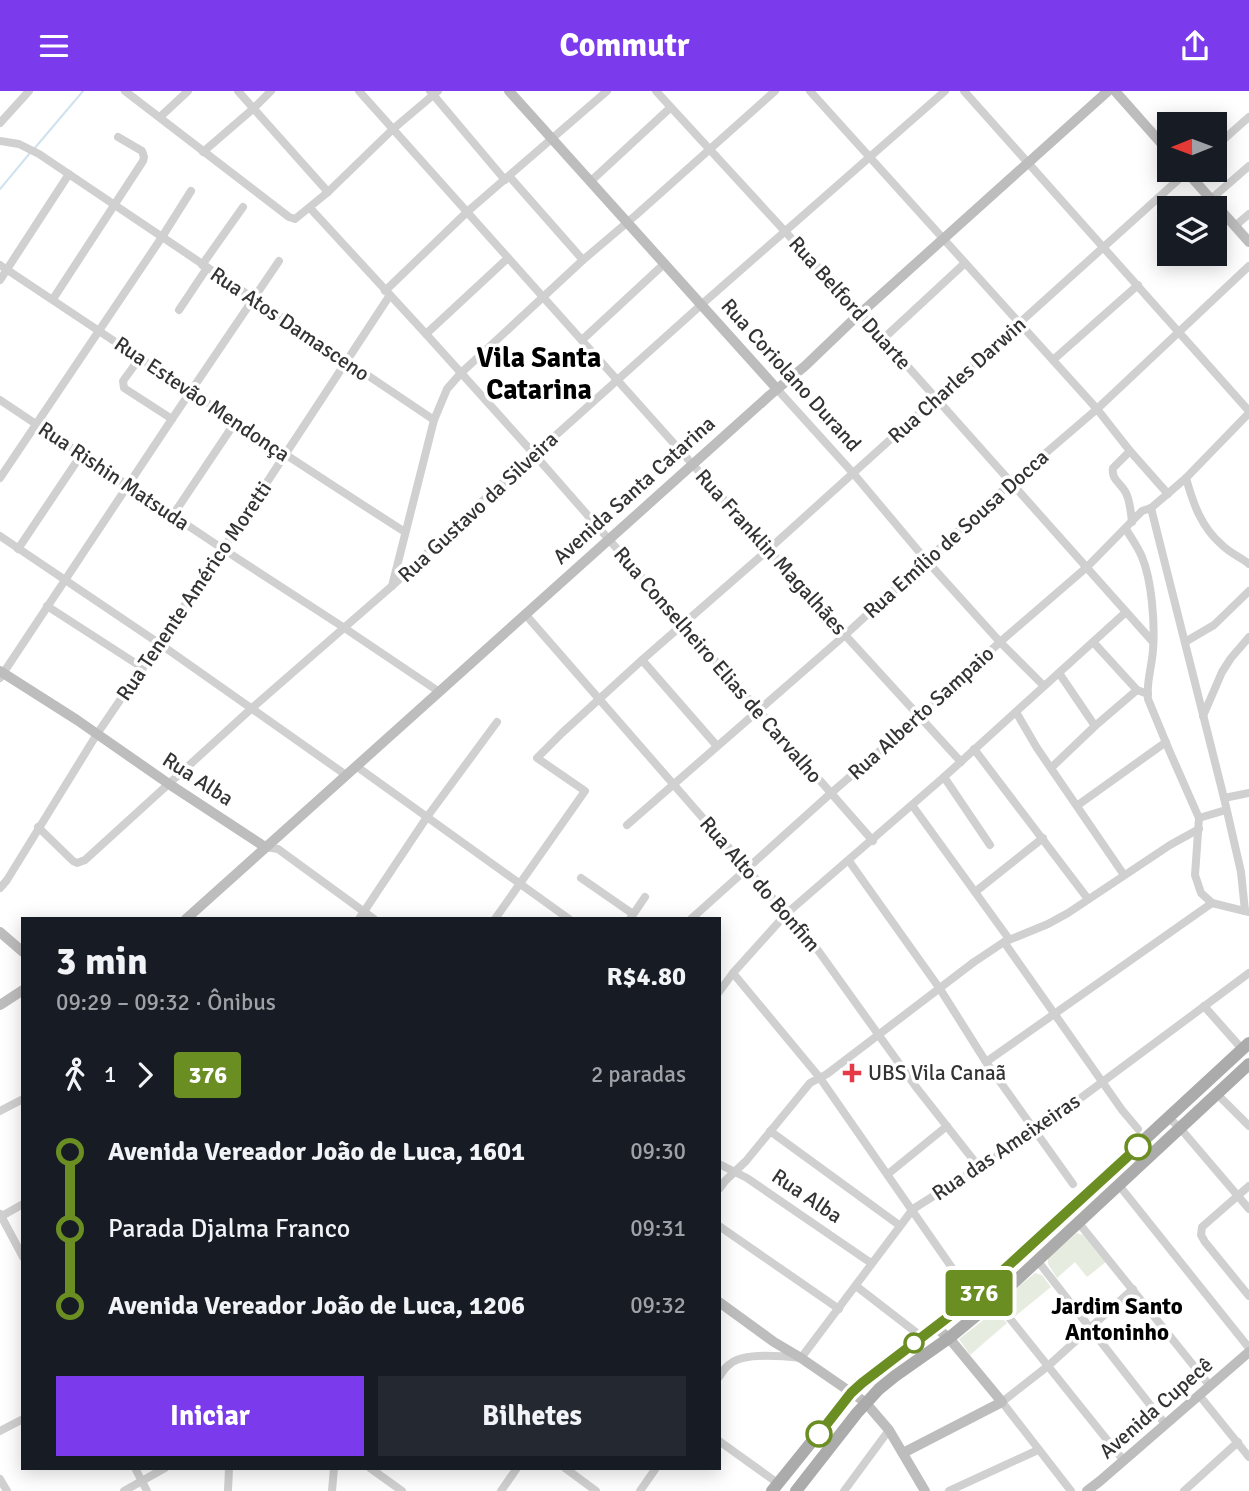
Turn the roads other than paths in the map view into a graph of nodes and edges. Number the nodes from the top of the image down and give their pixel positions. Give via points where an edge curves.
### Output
1 (29, 91) edge
2 (125, 91) edge
3 (188, 91) edge
4 (238, 91) edge
5 (271, 91) edge
6 (359, 91) edge
7 (509, 91) edge
8 (607, 91) edge
9 (656, 91) edge
10 (775, 91) edge
11 (810, 91) edge
12 (945, 91) edge
13 (964, 91) edge
14 (1108, 91) edge
15 (1115, 91) edge
16 (434, 92) edge
17 (254, 108) junction
18 (670, 108) junction
19 (160, 117) junction
20 (1249, 117) edge
21 (0, 123) edge
22 (393, 129) junction
23 (1227, 136) edge
24 (118, 137) dead end
25 (1157, 138) edge
26 (552, 139) junction
27 (0, 141) edge
28 (710, 149) junction
29 (203, 152) junction
30 (870, 157) junction
31 (1029, 162) junction
32 (1249, 166) edge
33 (69, 174) junction
34 (507, 178) junction
35 (591, 181) junction
36 (1174, 182) edge
37 (1197, 182) edge
38 (191, 191) dead end
39 (328, 192) junction
40 (1209, 196) edge
41 (1214, 196) edge
42 (115, 205) junction
43 (243, 207) dead end
44 (310, 208) junction
45 (467, 212) junction
46 (1249, 214) edge
47 (1227, 217) edge
48 (627, 223) junction
49 (1235, 226) junction
50 (785, 230) junction
51 (162, 237) junction
52 (943, 240) junction
53 (1249, 242) edge
54 (1104, 246) junction
55 (508, 258) junction
56 (583, 260) junction
57 (279, 261) dead end
58 (965, 263) junction
59 (664, 264) junction
60 (204, 266) junction
61 (1249, 266) edge
62 (3, 267) edge
63 (0, 279) edge
64 (1138, 285) junction
65 (387, 293) junction
66 (544, 297) junction
67 (53, 299) junction
68 (253, 299) junction
69 (701, 305) junction
70 (179, 310) dead end
71 (861, 314) junction
72 (1020, 324) junction
73 (99, 331) junction
74 (1180, 332) junction
75 (426, 334) junction
76 (883, 339) junction
77 (582, 340) junction
78 (139, 359) junction
79 (1053, 360) junction
80 (346, 362) junction
81 (461, 373) junction
82 (617, 380) junction
83 (777, 389) junction
84 (191, 392) junction
85 (936, 398) junction
86 (0, 400) edge
87 (1097, 409) junction
88 (1249, 412) edge
89 (172, 419) junction
90 (434, 420) junction
91 (236, 421) junction
92 (36, 423) junction
93 (1130, 451) junction
94 (81, 454) junction
95 (284, 454) junction
96 (534, 454) junction
97 (693, 464) junction
98 (853, 473) junction
99 (0, 478) edge
100 (1186, 478) junction
101 (1012, 482) junction
102 (128, 485) junction
103 (1168, 495) junction
104 (1151, 509) junction
105 (173, 515) junction
106 (1129, 525) junction
107 (405, 532) junction
108 (0, 537) edge
109 (609, 539) junction
110 (18, 549) junction
111 (223, 549) junction
112 (769, 549) junction
113 (926, 560) junction
114 (1249, 564) edge
115 (1087, 567) junction
116 (65, 580) junction
117 (392, 586) junction
118 (1249, 591) edge
119 (47, 606) junction
120 (1126, 612) junction
121 (525, 614) junction
122 (682, 625) junction
123 (343, 627) junction
124 (845, 635) junction
125 (1249, 637) edge
126 (1000, 642) junction
127 (1094, 642) junction
128 (1153, 642) junction
129 (1185, 642) junction
130 (160, 644) junction
131 (642, 660) junction
132 (143, 669) junction
133 (1059, 673) junction
134 (1, 674) edge
135 (1044, 685) junction
136 (1137, 690) junction
137 (438, 691) junction
138 (1148, 694) junction
139 (599, 699) junction
140 (252, 708) junction
141 (760, 711) junction
142 (1016, 712) junction
143 (1203, 716) junction
144 (919, 717) junction
145 (497, 722) dead end
146 (1095, 726) junction
147 (97, 734) junction
148 (1166, 741) junction
149 (717, 746) junction
150 (974, 749) junction
151 (961, 762) junction
152 (356, 766) junction
153 (1051, 768) junction
154 (346, 775) junction
155 (944, 777) junction
156 (169, 784) junction
157 (674, 784) junction
158 (1249, 793) edge
159 (830, 794) junction
160 (1224, 798) junction
161 (912, 805) junction
162 (1078, 805) junction
163 (1226, 810) junction
164 (427, 817) junction
165 (1199, 818) junction
166 (627, 825) dead end
167 (38, 827) junction
168 (1199, 829) junction
169 (1043, 838) junction
170 (873, 841) junction
171 (990, 845) dead end
172 (265, 847) junction
173 (849, 861) junction
174 (747, 869) junction
175 (1125, 875) junction
176 (581, 877) dead end
177 (520, 884) junction
178 (0, 888) edge
179 (975, 892) junction
180 (645, 897) dead end
181 (1088, 899) junction
182 (1212, 903) junction
183 (1247, 911) edge
184 (786, 914) junction
185 (362, 915) edge
186 (631, 916) edge
187 (188, 917) edge
188 (496, 917) edge
189 (566, 917) edge
190 (693, 917) edge
191 (0, 932) edge
192 (1006, 941) junction
193 (21, 950) edge
194 (733, 973) junction
195 (1249, 973) edge
196 (721, 989) edge
197 (940, 989) junction
198 (21, 991) edge
199 (0, 1005) edge
200 (1204, 1006) junction
201 (1054, 1014) junction
202 (879, 1033) junction
203 (1246, 1046) edge
204 (986, 1062) junction
205 (1249, 1064) edge
206 (820, 1078) junction
207 (1102, 1082) junction
208 (1217, 1094) junction
209 (21, 1100) edge
210 (0, 1111) edge
211 (1169, 1118) junction
212 (947, 1126) junction
213 (1249, 1126) edge
214 (1180, 1128) junction
215 (1138, 1129) dead end
216 (770, 1131) junction
217 (1035, 1132) junction
218 (721, 1165) edge
219 (979, 1167) junction
220 (734, 1171) junction
221 (888, 1174) junction
222 (1073, 1184) dead end
223 (1118, 1184) junction
224 (1249, 1186) edge
225 (721, 1187) edge
226 (1237, 1196) junction
227 (21, 1205) edge
228 (913, 1209) junction
229 (1249, 1209) edge
230 (0, 1215) edge
231 (1078, 1222) junction
232 (899, 1225) junction
233 (721, 1227) edge
234 (21, 1253) edge
235 (1037, 1260) junction
236 (871, 1263) junction
237 (856, 1286) junction
238 (1133, 1289) junction
239 (1249, 1296) edge
240 (973, 1298) junction
241 (995, 1300) junction
242 (721, 1303) edge
243 (838, 1309) junction
244 (935, 1327) junction
245 (1090, 1328) junction
246 (922, 1337) junction
247 (948, 1338) junction
248 (1248, 1354) edge
249 (801, 1358) junction
250 (1048, 1366) junction
251 (721, 1374) edge
252 (1210, 1386) junction
253 (851, 1393) junction
254 (1199, 1395) junction
255 (865, 1402) junction
256 (1002, 1402) junction
257 (21, 1420) edge
258 (1165, 1424) junction
259 (889, 1430) junction
260 (0, 1431) edge
261 (1238, 1442) junction
262 (721, 1443) edge
263 (1038, 1450) junction
264 (903, 1453) junction
265 (1249, 1457) edge
266 (1124, 1461) junction
267 (136, 1470) edge
268 (162, 1470) edge
269 (229, 1470) edge
270 (334, 1470) edge
271 (376, 1470) edge
272 (516, 1470) edge
273 (568, 1470) edge
274 (655, 1470) edge
275 (0, 1479) edge
276 (142, 1481) junction
277 (775, 1488) edge
278 (6, 1491) edge
279 (124, 1491) edge
280 (147, 1491) edge
281 (228, 1491) edge
282 (332, 1491) edge
283 (402, 1491) edge
284 (501, 1491) edge
285 (596, 1491) edge
286 (640, 1491) edge
287 (796, 1491) edge
288 (844, 1491) edge
289 (925, 1491) edge
290 (950, 1491) edge
291 (1071, 1491) edge
292 (1087, 1491) edge
293 (1184, 1491) edge

1 - 21 street
2 - 19 street
3 - 19 street
4 - 17 street
5 - 17 street
6 - 22 street, Rua Franklin Magalhães
7 - 26 street, Rua Coriolano Durand
8 - 26 street, Rua Tenente Américo Moretti
9 - 18 street, Rua Belford Duarte
10 - 28 street
11 - 30 street
12 - 30 street, Rua Gustavo da Silveira
13 - 31 street
14 - 31 street, Avenida Santa Catarina
15 - 25 street
16 - 22 street
16 - 34 street
17 - 29 street
17 - 39 street
18 - 28 street, Rua Belford Duarte
18 - 35 street
19 - 29 street
20 - 23 street
22 - 39 street
22 - 45 street, Rua Franklin Magalhães
24 - 42 street via 142,151 144,157
26 - 34 street, Rua Tenente Américo Moretti
26 - 35 street, Rua Coriolano Durand
27 - 33 street, Rua Atos Damasceno via 19,144
28 - 48 street
28 - 50 street, Rua Belford Duarte
29 - 44 street via 292,219
30 - 50 street, Rua Gustavo da Silveira
30 - 52 street
31 - 52 street, Avenida Santa Catarina
31 - 54 street
32 - 41 street
33 - 42 street, Rua Atos Damasceno
33 - 62 street
34 - 45 street, Rua Tenente Américo Moretti
34 - 56 street
35 - 48 street, Rua Coriolano Durand
36 - 54 street, Rua Charles Darwin
37 - 40 street
38 - 51 street
39 - 44 street
42 - 51 street, Rua Atos Damasceno
42 - 67 street
43 - 60 street
44 - 65 street, Rua Conselheiro Elias de Carvalho
45 - 55 street, Rua Franklin Magalhães
45 - 65 street, Rua Tenente Américo Moretti
46 - 49 street
47 - 49 street
48 - 56 street
48 - 59 street, Rua Coriolano Durand
49 - 53 street
50 - 69 street, Rua Gustavo da Silveira
50 - 71 street, Rua Belford Duarte
51 - 60 street, Rua Atos Damasceno
51 - 73 street
52 - 58 street
52 - 71 street, Avenida Santa Catarina
54 - 64 street
54 - 72 street, Rua Charles Darwin
55 - 66 street, Rua Franklin Magalhães
55 - 75 street
56 - 66 street
57 - 68 street
58 - 72 street
58 - 76 street
59 - 69 street, Rua Coriolano Durand
59 - 77 street
60 - 68 street, Rua Atos Damasceno
60 - 70 street
61 - 74 street, Rua Emílio de Sousa Docca
62 - 63 street
62 - 67 street, Rua Estevão Mendonça
64 - 74 street
64 - 79 street
65 - 75 street, Rua Conselheiro Elias de Carvalho
65 - 80 street, Rua Tenente Américo Moretti
66 - 77 street, Rua Franklin Magalhães
66 - 81 street
67 - 73 street, Rua Estevão Mendonça
68 - 80 street, Rua Atos Damasceno
68 - 84 street
69 - 82 street, Rua Gustavo da Silveira
69 - 83 street, Rua Coriolano Durand
71 - 76 street, Rua Belford Duarte
71 - 83 street, Avenida Santa Catarina
72 - 79 street
72 - 85 street, Rua Charles Darwin
73 - 78 street, Rua Estevão Mendonça
73 - 92 street
74 - 87 street, Rua Emílio de Sousa Docca
74 - 88 street
75 - 81 street, Rua Conselheiro Elias de Carvalho
76 - 85 street, Rua Belford Duarte
77 - 82 street, Rua Franklin Magalhães
78 - 84 street, Rua Estevão Mendonça
78 - 89 street via 123,381 124,388
79 - 87 street
80 - 90 street, Rua Atos Damasceno
80 - 95 street, Rua Tenente Américo Moretti
81 - 90 street via 444,395
81 - 96 street, Rua Conselheiro Elias de Carvalho
82 - 96 street, Rua Gustavo da Silveira
82 - 97 street, Rua Franklin Magalhães
83 - 97 street, Avenida Santa Catarina
83 - 98 street, Rua Coriolano Durand
84 - 89 street
84 - 91 street, Rua Estevão Mendonça
85 - 98 street, Rua Charles Darwin
85 - 101 street, Rua Belford Duarte
86 - 92 street, Rua Rishin Matsuda
87 - 93 street
87 - 101 street, Rua Emílio de Sousa Docca
88 - 100 street, Rua Alberto Sampaio
89 - 102 street
90 - 107 street
91 - 95 street, Rua Estevão Mendonça
91 - 105 street
92 - 94 street, Rua Rishin Matsuda
92 - 99 street
93 - 103 street
93 - 106 street via 1112,471 1126,493
94 - 102 street, Rua Rishin Matsuda
94 - 110 street
95 - 107 street, Rua Estevão Mendonça
95 - 111 street, Rua Tenente Américo Moretti
96 - 109 street, Rua Conselheiro Elias de Carvalho
96 - 117 street, Rua Gustavo da Silveira
97 - 109 street, Avenida Santa Catarina
97 - 112 street, Rua Franklin Magalhães
98 - 112 street, Rua Charles Darwin
98 - 113 street, Rua Coriolano Durand
100 - 103 street, Rua Alberto Sampaio
100 - 114 street via 1195,509 1210,534
101 - 113 street, Rua Emílio de Sousa Docca
101 - 115 street, Rua Belford Duarte
102 - 105 street, Rua Rishin Matsuda
102 - 116 street
103 - 104 street, Rua Alberto Sampaio
104 - 106 street, Rua Alberto Sampaio via 1142,511
104 - 129 street
105 - 111 street, Rua Rishin Matsuda
106 - 115 street, Rua Alberto Sampaio
106 - 128 street via 1146,571
107 - 117 street
108 - 110 street
109 - 121 street, Avenida Santa Catarina
109 - 122 street, Rua Conselheiro Elias de Carvalho
110 - 116 street
111 - 123 street, Rua Rishin Matsuda
111 - 130 street, Rua Tenente Américo Moretti
112 - 122 street, Rua Charles Darwin
112 - 124 street, Rua Franklin Magalhães
113 - 124 street, Rua Emílio de Sousa Docca
113 - 126 street, Rua Coriolano Durand
115 - 120 street, Rua Belford Duarte
115 - 126 street, Rua Alberto Sampaio
116 - 119 street
116 - 130 street
117 - 123 street, Rua Gustavo da Silveira
118 - 129 street via 1214,625
119 - 132 street
119 - 134 street
120 - 127 street
120 - 128 street, Rua Belford Duarte
121 - 137 street, Avenida Santa Catarina
121 - 139 street, Rua Alto do Bonfim
122 - 131 street, Rua Charles Darwin
122 - 141 street, Rua Conselheiro Elias de Carvalho
123 - 137 street, Rua Rishin Matsuda
123 - 140 street, Rua Gustavo da Silveira
124 - 141 street, Rua Emílio de Sousa Docca
124 - 144 street, Rua Franklin Magalhães
125 - 143 street via 1226,666
126 - 135 street, Rua Coriolano Durand
126 - 144 street, Rua Alberto Sampaio
127 - 133 street
127 - 136 street
128 - 138 street
129 - 143 street
130 - 132 street, Rua Tenente Américo Moretti
130 - 140 street
131 - 139 street, Rua Charles Darwin
131 - 149 street
132 - 147 street, Rua Tenente Américo Moretti
133 - 135 street
133 - 146 street
134 - 147 street, Rua Alba
135 - 142 street
136 - 138 street
136 - 146 street
137 - 152 street, Avenida Santa Catarina
138 - 148 street
139 - 157 street, Rua Alto do Bonfim
139 - 177 street, Rua Charles Darwin via 537,758 585,791
140 - 154 street
140 - 156 street, Rua Gustavo da Silveira
141 - 149 street, Rua Emílio de Sousa Docca
141 - 159 street, Rua Conselheiro Elias de Carvalho
142 - 150 street
142 - 153 street
143 - 160 street
144 - 151 street, Rua Franklin Magalhães
144 - 159 street, Rua Alberto Sampaio
145 - 164 street
146 - 153 street
147 - 156 street, Rua Alba
147 - 167 street, Rua Tenente Américo Moretti
148 - 162 street
148 - 165 street
149 - 157 street, Rua Emílio de Sousa Docca
150 - 151 street
150 - 169 street
151 - 155 street
152 - 154 street, Avenida Santa Catarina
152 - 164 street
153 - 162 street
154 - 172 street, Avenida Santa Catarina
155 - 161 street
155 - 171 street
156 - 167 street, Rua Gustavo da Silveira via 77,863
156 - 172 street, Rua Alba
157 - 166 street, Rua Emílio de Sousa Docca
157 - 174 street, Rua Alto do Bonfim
158 - 160 street
159 - 170 street, Rua Conselheiro Elias de Carvalho
159 - 174 street, Rua Alberto Sampaio
160 - 163 street
161 - 170 street
161 - 179 street
162 - 175 street
163 - 165 street
163 - 183 street
164 - 177 street
164 - 185 street
165 - 168 street
167 - 178 street, Rua Tenente Américo Moretti
168 - 175 street
168 - 182 street via 1196,881
169 - 179 street
169 - 181 street
170 - 173 street
172 - 185 street, Rua Alba via 278,849
172 - 187 street, Avenida Santa Catarina
173 - 184 street
173 - 197 street
174 - 184 street, Rua Alto do Bonfim
174 - 190 street, Rua Alberto Sampaio
175 - 181 street
176 - 186 street
177 - 188 street
177 - 189 street
179 - 192 street
180 - 186 street
181 - 192 street via 1048,924
182 - 183 street
182 - 201 street
184 - 194 street
184 - 202 street, Rua Alto do Bonfim
191 - 193 street
192 - 197 street
192 - 201 street
194 - 196 street
194 - 206 street
195 - 200 street, Rua das Ameixeiras
197 - 202 street
197 - 204 street
198 - 199 street
200 - 203 street
200 - 207 street, Rua das Ameixeiras
201 - 204 street
201 - 207 street
202 - 206 street
202 - 212 street, Rua Alto do Bonfim
203 - 211 main road
204 - 217 street
205 - 208 main road
206 - 216 street via 810,1083
206 - 221 street
207 - 215 street
207 - 217 street, Rua das Ameixeiras
208 - 213 street
208 - 214 main road
209 - 210 street
211 - 214 street
211 - 240 main road
212 - 219 street, Rua Alto do Bonfim
212 - 221 street
214 - 223 main road
214 - 226 street
216 - 220 street
216 - 232 street
217 - 219 street, Rua das Ameixeiras
217 - 222 street
218 - 220 street, Rua Alba
219 - 228 street, Rua das Ameixeiras
220 - 225 street
220 - 236 street, Rua Alba
221 - 228 street
223 - 231 main road
223 - 248 street
224 - 226 street
226 - 229 street
226 - 239 street via 1202,1227 1201,1235
227 - 230 street
228 - 232 street, Rua das Ameixeiras
228 - 240 street
230 - 234 street
231 - 235 main road
231 - 238 street
232 - 236 street, Rua das Ameixeiras
233 - 243 street
235 - 241 main road
235 - 245 street
236 - 237 street, Rua das Ameixeiras
237 - 243 street, Rua das Ameixeiras
237 - 246 street
238 - 245 street
238 - 252 street
240 - 244 main road
241 - 247 main road
241 - 250 street
242 - 249 street
243 - 249 street, Rua das Ameixeiras
244 - 246 main road
244 - 247 street
245 - 250 street
245 - 258 street
246 - 253 main road
247 - 255 main road
247 - 256 street
248 - 252 street, Avenida Cupecê
249 - 251 street via 744,1359 731,1362
249 - 253 street
250 - 256 street
250 - 266 street
252 - 254 street, Avenida Cupecê
253 - 255 street
253 - 277 main road
254 - 258 street, Avenida Cupecê
254 - 261 street
255 - 259 street
255 - 287 main road
256 - 263 street
256 - 264 street
257 - 260 street
258 - 266 street, Avenida Cupecê
259 - 264 street
259 - 288 street
261 - 265 street
261 - 293 street
262 - 277 street
263 - 290 street
263 - 291 street
264 - 289 street
266 - 292 street, Avenida Cupecê
267 - 276 street
268 - 276 street
269 - 281 street
270 - 282 street
271 - 283 street
272 - 284 street
273 - 285 street
274 - 286 street
275 - 278 street
276 - 279 street
276 - 280 street

